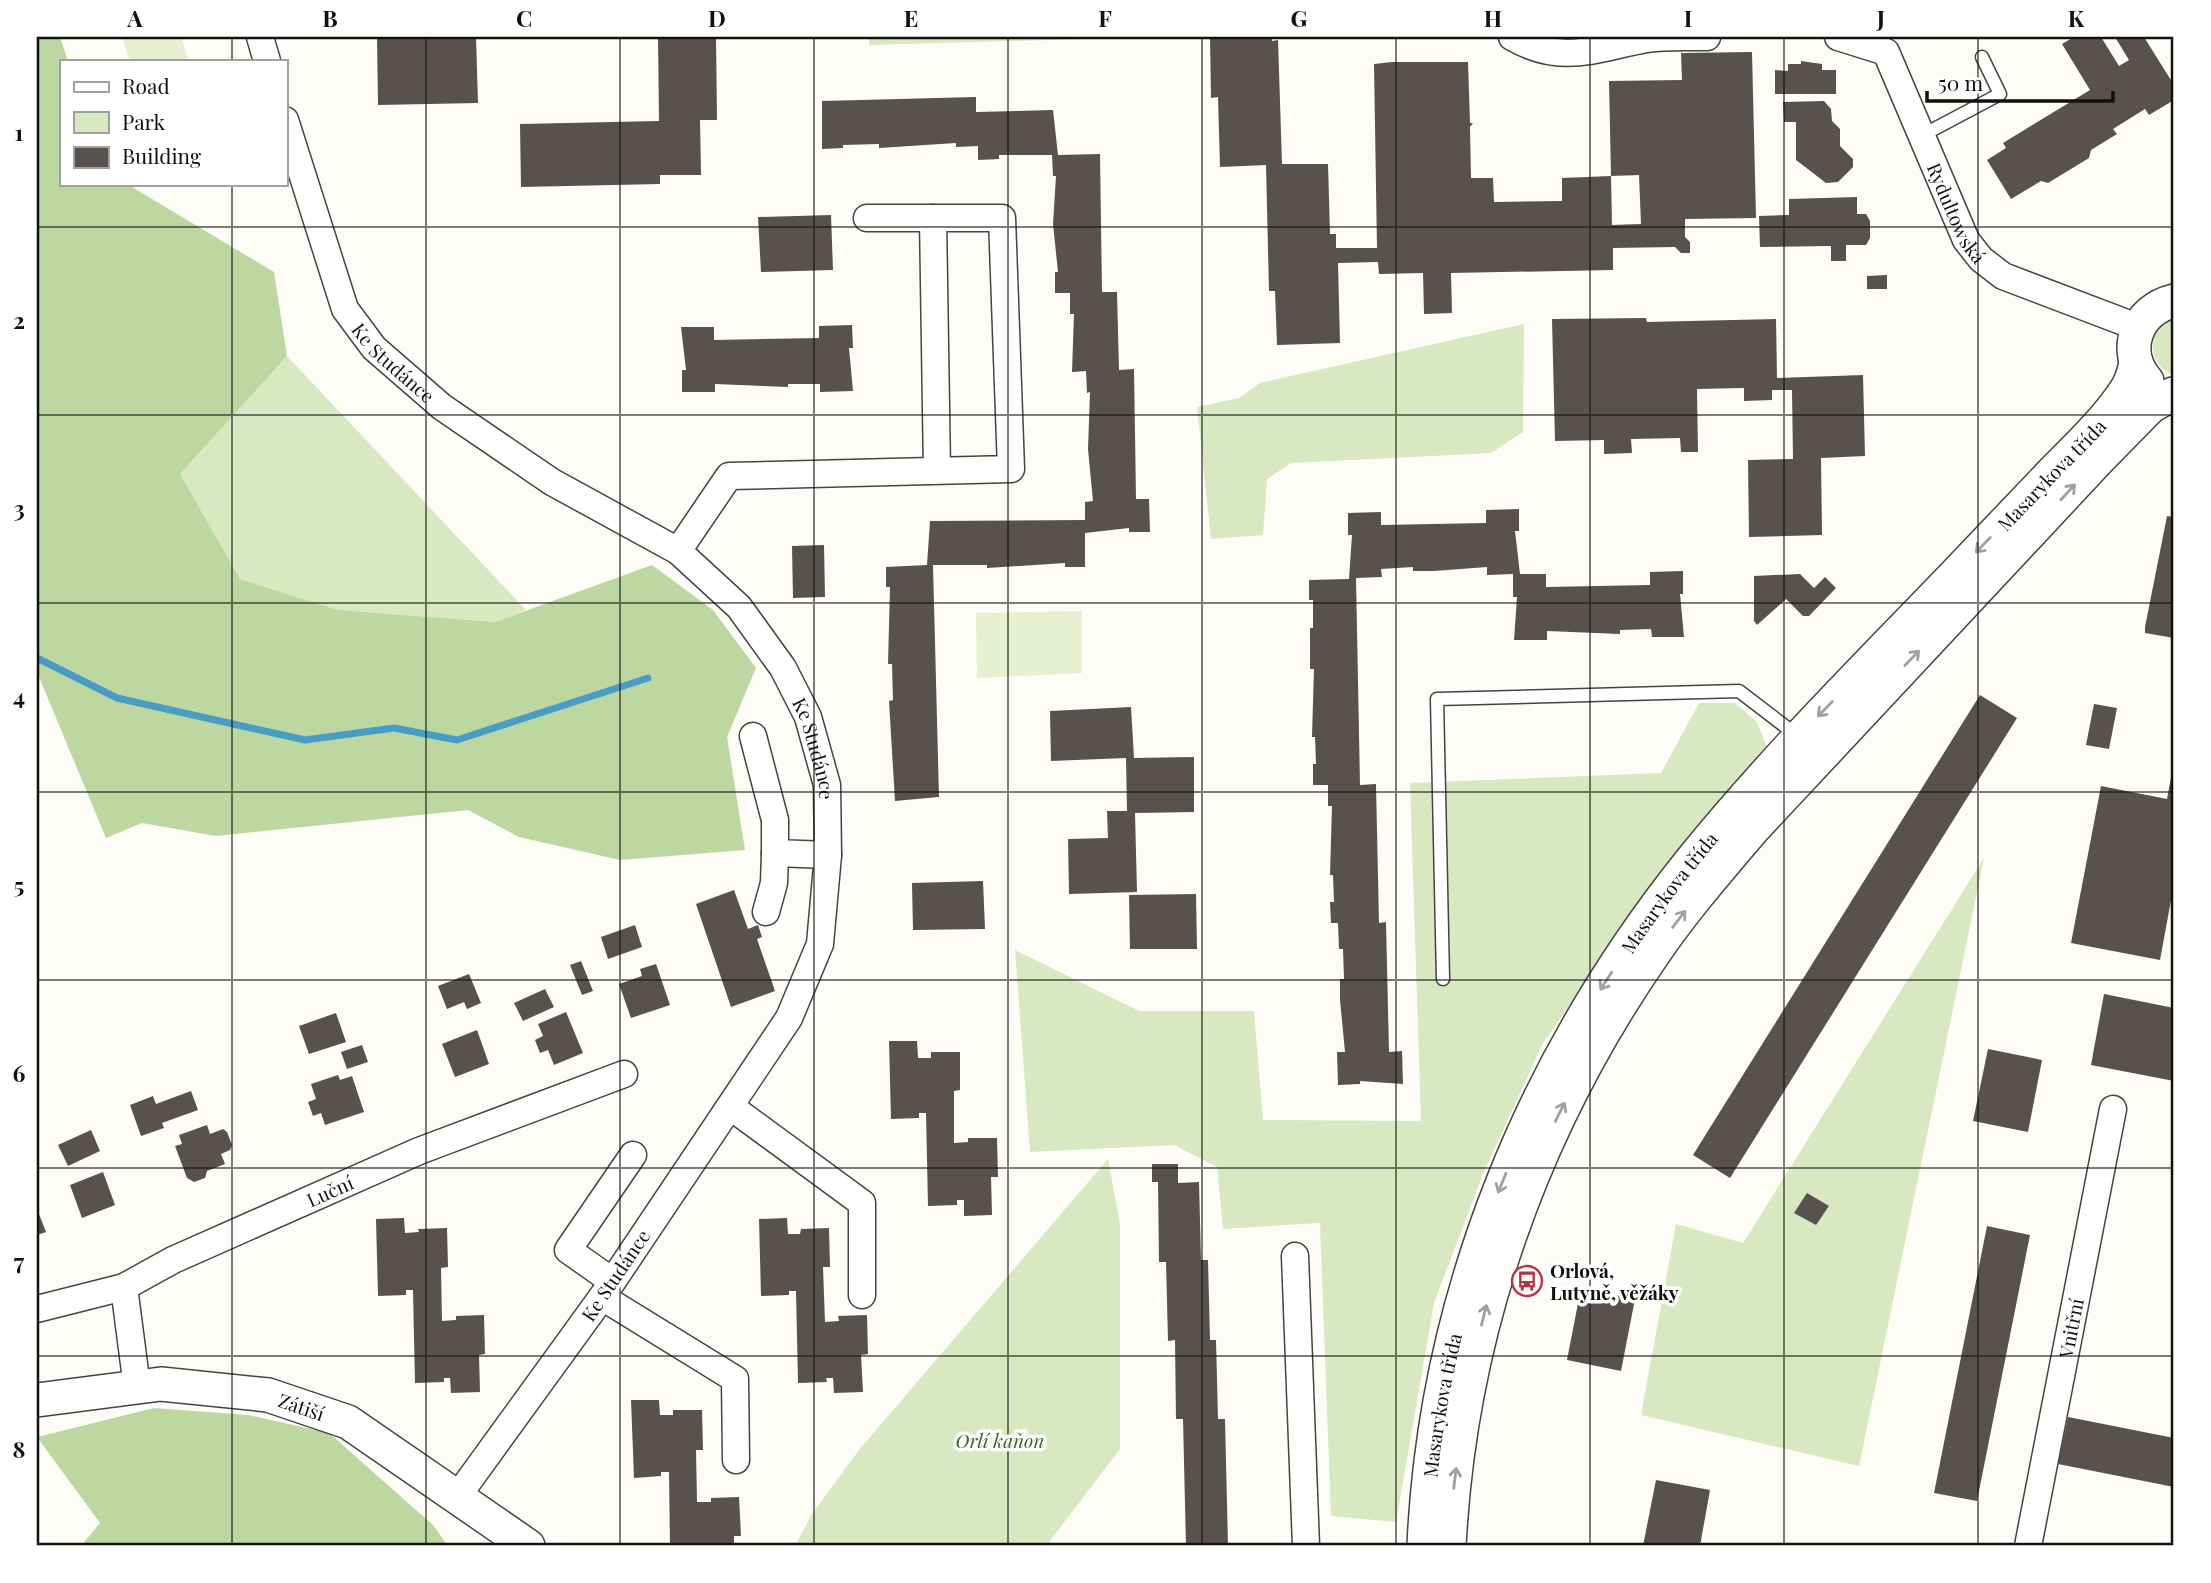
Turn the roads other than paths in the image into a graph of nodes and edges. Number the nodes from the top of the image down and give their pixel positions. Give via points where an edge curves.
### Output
1 (260, 37) edge
2 (1513, 37) edge
3 (1707, 37) edge
4 (1838, 37) edge
5 (1982, 57) dead end
6 (267, 60) edge
7 (287, 126) edge
8 (1921, 136) junction
9 (867, 219) dead end
10 (933, 219) junction
11 (2174, 301) edge
12 (2137, 327) junction
13 (2136, 363) junction
14 (2174, 394) edge
15 (937, 471) junction
16 (678, 551) junction
17 (753, 736) dead end
18 (1810, 746) junction
19 (775, 853) junction
20 (828, 855) junction
21 (766, 912) dead end
22 (1443, 979) dead end
23 (624, 1074) dead end
24 (731, 1107) junction
25 (2113, 1109) dead end
26 (633, 1155) dead end
27 (1296, 1256) dead end
28 (124, 1287) junction
29 (607, 1289) junction
30 (862, 1295) dead end
31 (37, 1309) edge
32 (137, 1387) junction
33 (37, 1400) edge
34 (736, 1460) dead end
35 (457, 1497) junction
36 (528, 1546) edge
37 (1306, 1546) edge
38 (1424, 1546) edge
39 (1448, 1546) edge
40 (2028, 1546) edge

1 - 6 street
2 - 3 street via 1533,49 1563,55 1651,38
4 - 8 street, Rydultowská via 1886,52
5 - 8 lane via 2000,94
7 - 16 street, Ke Studánce via 345,309 374,348 442,407 552,482
8 - 12 street, Rydultowská via 1966,240 1981,259 2003,276
9 - 10 street
10 - 15 street
10 - 15 street via 1002,218 1011,469
11 - 12 street via 2152,310
12 - 13 street
13 - 14 street via 2148,382
13 -> 18 street, Masarykova třída via 2126,390
18 -> 14 street, Masarykova třída via 2151,406
15 - 16 street via 729,476
16 - 20 street, Ke Studánce via 739,607 783,668 802,704 827,785
17 - 19 street via 775,820
18 - 22 lane via 1739,691 1437,699
18 -> 38 street, Masarykova třída via 1691,861 1587,1012 1532,1113 1484,1227 1456,1321 1432,1452
39 -> 18 street, Masarykova třída via 1462,1421 1484,1315 1499,1260 1554,1123 1596,1043 1655,950
19 - 20 street
19 - 21 street via 774,883
20 - 24 street, Ke Studánce via 820,944 789,1018
23 - 28 street, Luční via 419,1151 173,1260
24 - 29 street, Ke Studánce
24 - 30 street via 862,1203
25 - 40 street, Vnitřní
26 - 29 street via 568,1250
27 - 37 street
28 - 31 street, Luční
28 - 32 street
29 - 34 street via 735,1379
29 - 35 street, Ke Studánce
32 - 33 street, Zátiší
32 - 35 street, Zátiší via 161,1384 268,1395 348,1422
35 - 36 street, Zátiší

